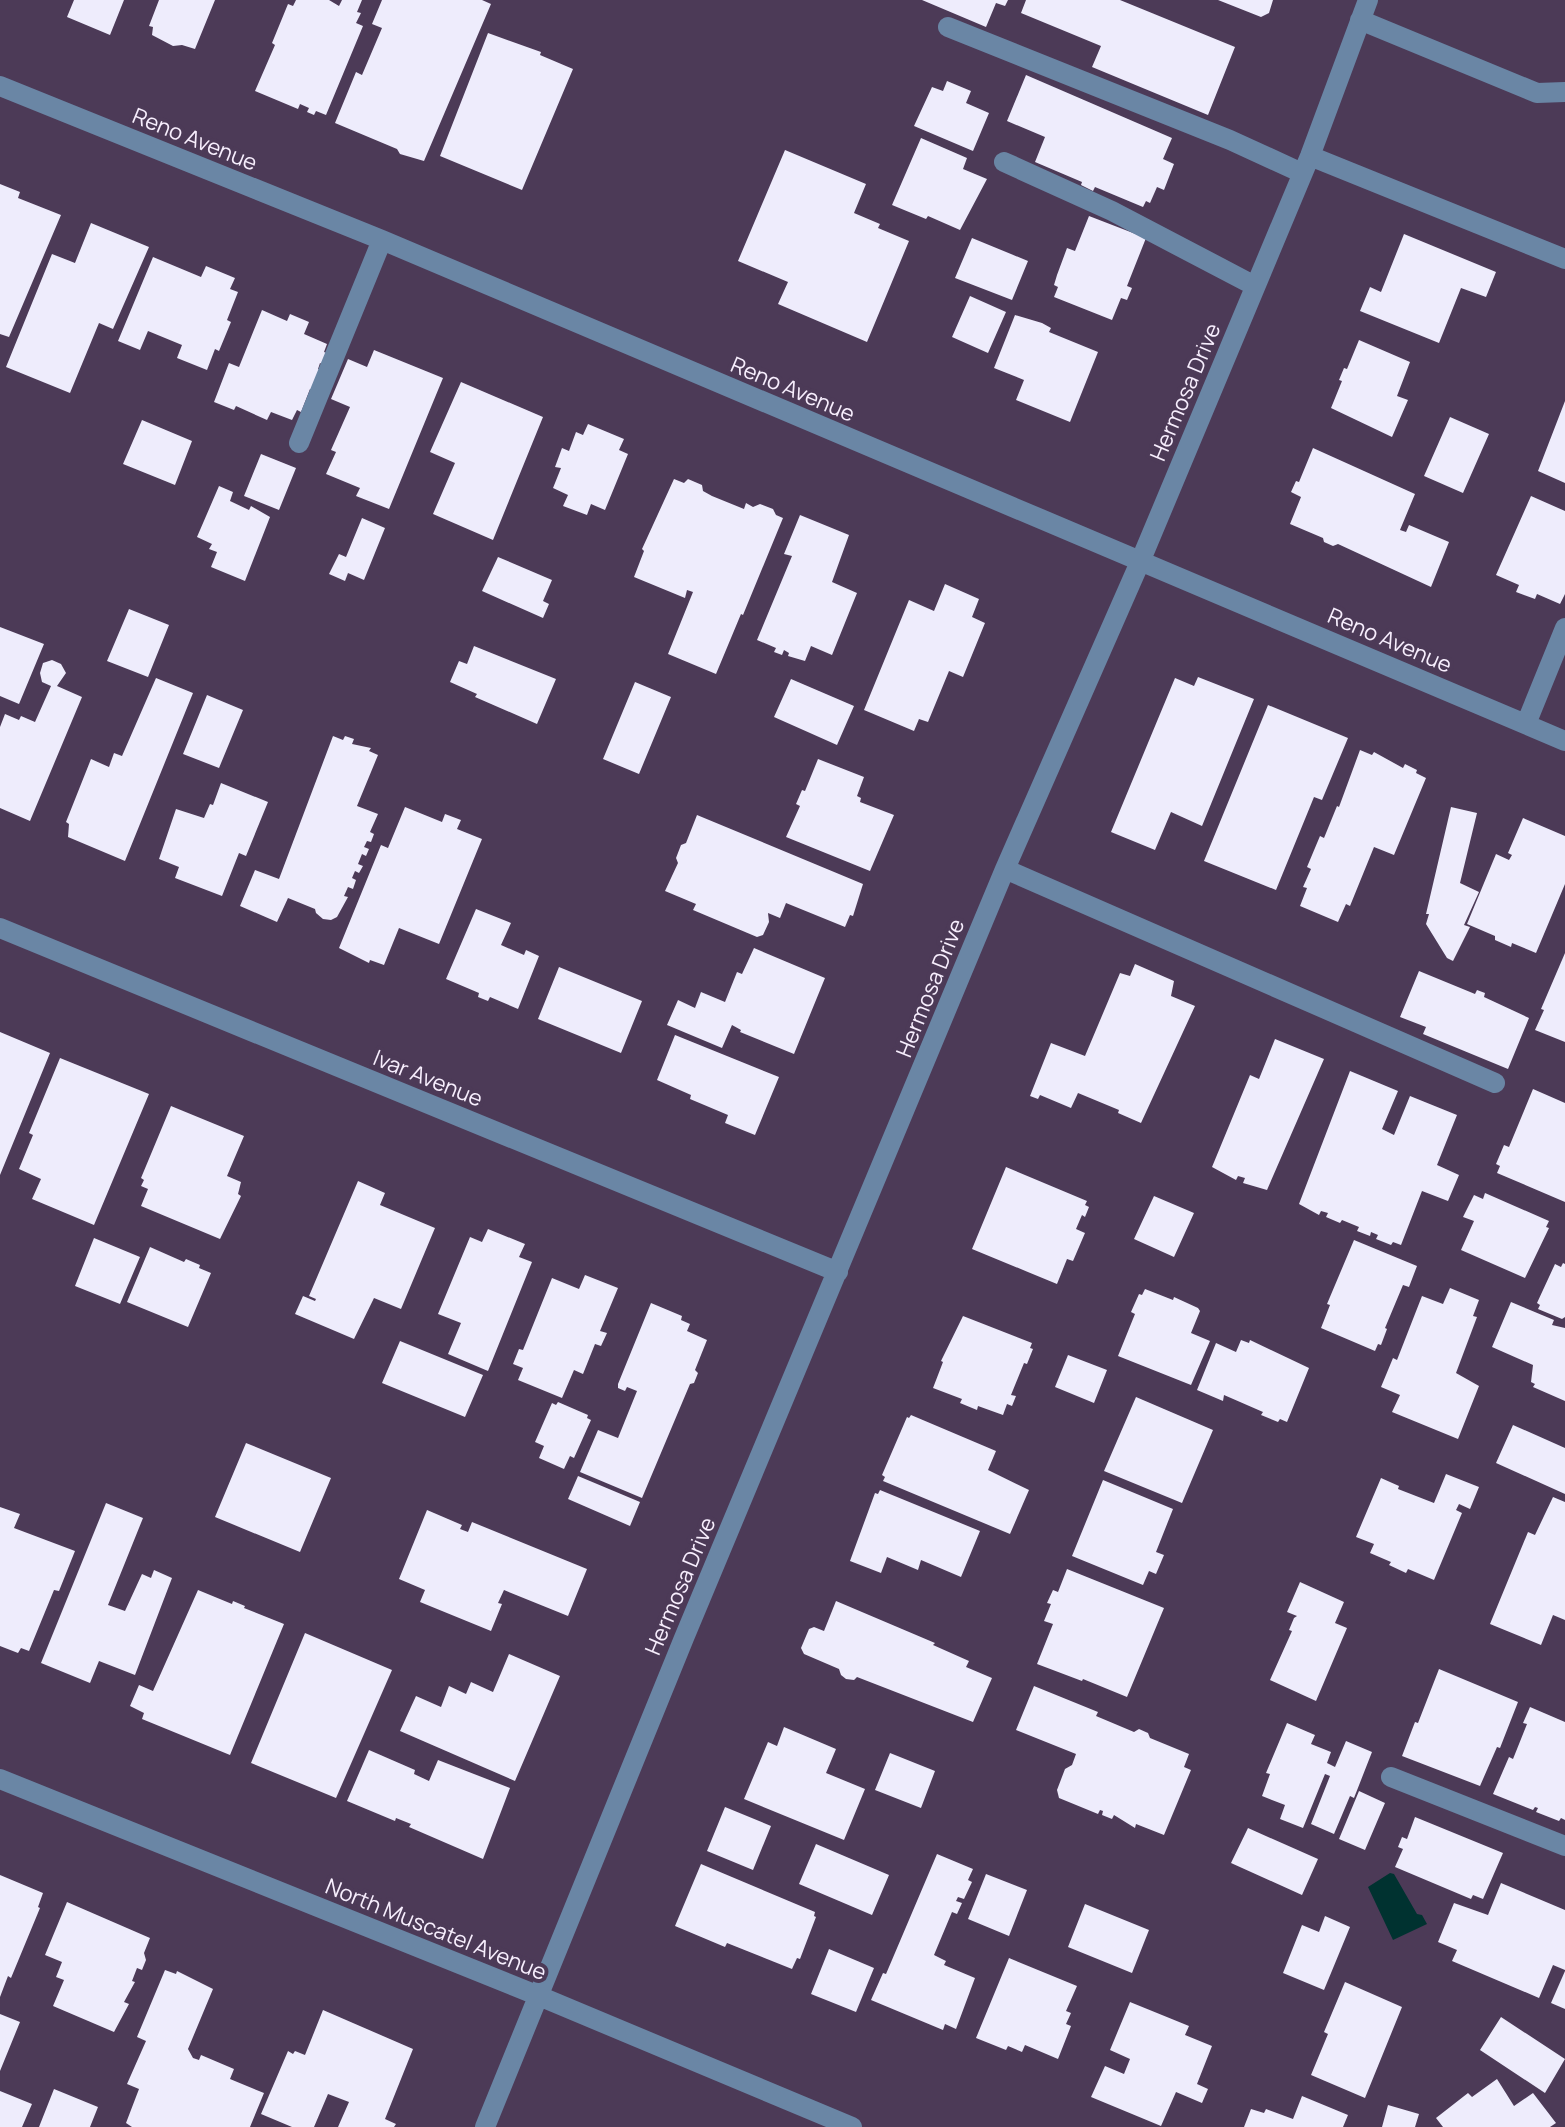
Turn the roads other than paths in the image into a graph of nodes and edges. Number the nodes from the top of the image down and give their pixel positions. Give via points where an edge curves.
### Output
1 (1368, 0) edge
2 (1360, 20) junction
3 (948, 27) dead end
4 (0, 86) edge
5 (1565, 92) edge
6 (1004, 162) dead end
7 (1306, 164) junction
8 (382, 240) junction
9 (1565, 259) edge
10 (1255, 286) junction
11 (299, 443) dead end
12 (1140, 562) junction
13 (1565, 628) edge
14 (1526, 724) junction
15 (1565, 741) edge
16 (1005, 869) junction
17 (0, 928) edge
18 (1495, 1083) dead end
19 (838, 1272) junction
20 (1391, 1777) dead end
21 (0, 1779) edge
22 (1565, 1846) edge
23 (539, 1996) junction
24 (485, 2127) edge
25 (852, 2127) edge

1 - 2 street, Hermosa Drive
2 - 5 street via 1537,93
2 - 7 street, Hermosa Drive
3 - 7 street via 1230,140
4 - 8 street, Reno Avenue
6 - 10 street
7 - 9 street
7 - 10 street, Hermosa Drive
8 - 11 street
8 - 12 street, Reno Avenue
10 - 12 street, Hermosa Drive
12 - 14 street, Reno Avenue
12 - 16 street, Hermosa Drive
13 - 14 street
14 - 15 street, Reno Avenue
16 - 18 street
16 - 19 street, Hermosa Drive
17 - 19 street, Ivar Avenue
19 - 23 street, Hermosa Drive
20 - 22 street
21 - 23 street, North Muscatel Avenue
23 - 24 street, Hermosa Drive
23 - 25 street, North Muscatel Avenue

